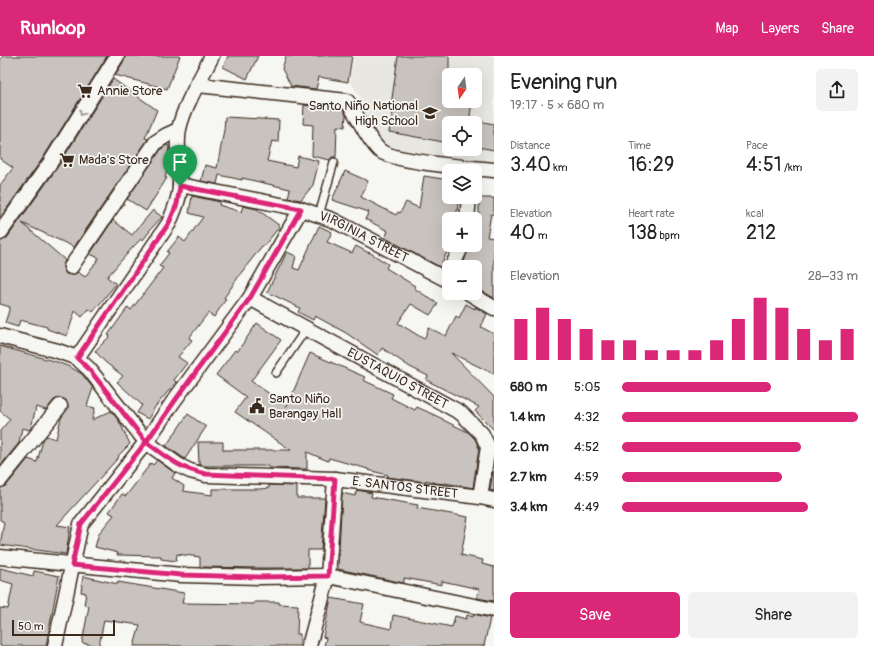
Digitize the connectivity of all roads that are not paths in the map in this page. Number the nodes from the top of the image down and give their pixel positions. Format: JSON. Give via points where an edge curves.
{"nodes":[{"id":1,"x":117,"y":56,"type":"edge"},
{"id":2,"x":212,"y":56,"type":"edge"},
{"id":3,"x":198,"y":85,"type":"junction"},
{"id":4,"x":178,"y":130,"type":"junction"},
{"id":5,"x":334,"y":162,"type":"dead end"},
{"id":6,"x":442,"y":165,"type":"edge"},
{"id":7,"x":482,"y":170,"type":"edge"},
{"id":8,"x":494,"y":170,"type":"edge"},
{"id":9,"x":180,"y":186,"type":"junction"},
{"id":10,"x":301,"y":209,"type":"junction"},
{"id":11,"x":319,"y":216,"type":"junction"},
{"id":12,"x":0,"y":233,"type":"edge"},
{"id":13,"x":71,"y":267,"type":"dead end"},
{"id":14,"x":442,"y":276,"type":"edge"},
{"id":15,"x":250,"y":298,"type":"junction"},
{"id":16,"x":481,"y":300,"type":"edge"},
{"id":17,"x":494,"y":308,"type":"edge"},
{"id":18,"x":306,"y":329,"type":"junction"},
{"id":19,"x":0,"y":336,"type":"edge"},
{"id":20,"x":77,"y":358,"type":"junction"},
{"id":21,"x":276,"y":373,"type":"dead end"},
{"id":22,"x":60,"y":406,"type":"dead end"},
{"id":23,"x":146,"y":442,"type":"junction"},
{"id":24,"x":335,"y":479,"type":"junction"},
{"id":25,"x":0,"y":480,"type":"edge"},
{"id":26,"x":487,"y":499,"type":"edge"},
{"id":27,"x":0,"y":557,"type":"edge"},
{"id":28,"x":72,"y":565,"type":"junction"},
{"id":29,"x":328,"y":576,"type":"junction"},
{"id":30,"x":494,"y":610,"type":"edge"},
{"id":31,"x":55,"y":646,"type":"edge"},
{"id":32,"x":308,"y":646,"type":"edge"}],
"edges":[{"from":1,"to":12,"type":"street","one_way":true,"via":[[50,163]]},
{"from":2,"to":3,"type":"street"},
{"from":3,"to":4,"type":"street"},
{"from":3,"to":6,"type":"street","via":[[347,101],[367,136],[380,151],[405,159]]},
{"from":4,"to":9,"type":"street"},
{"from":4,"to":13,"type":"street","via":[[156,142]]},
{"from":5,"to":11,"type":"lane"},
{"from":7,"to":8,"type":"street"},
{"from":9,"to":10,"type":"street","name":"VIRGINIA STREET"},
{"from":9,"to":20,"type":"street","via":[[177,204],[169,223]]},
{"from":10,"to":11,"type":"street","name":"VIRGINIA STREET"},
{"from":10,"to":15,"type":"street"},
{"from":11,"to":14,"type":"street","name":"VIRGINIA STREET","via":[[333,220]]},
{"from":15,"to":18,"type":"street","name":"EUSTAQUIO STREET"},
{"from":15,"to":23,"type":"street"},
{"from":16,"to":17,"type":"street"},
{"from":18,"to":21,"type":"lane"},
{"from":18,"to":26,"type":"street","name":"EUSTAQUIO STREET","via":[[461,413],[482,434],[488,447]]},
{"from":19,"to":20,"type":"street"},
{"from":20,"to":23,"type":"street","name":"E. SANTOS STREET","via":[[89,369]]},
{"from":22,"to":25,"type":"street"},
{"from":23,"to":24,"type":"street","name":"E. SANTOS STREET","via":[[190,471],[206,474]]},
{"from":23,"to":28,"type":"street","via":[[81,524]]},
{"from":24,"to":26,"type":"street","name":"E. SANTOS STREET"},
{"from":24,"to":29,"type":"street"},
{"from":27,"to":28,"type":"street"},
{"from":28,"to":29,"type":"street","via":[[181,575]]},
{"from":28,"to":31,"type":"street"},
{"from":29,"to":30,"type":"street"},
{"from":29,"to":32,"type":"street"}]}
